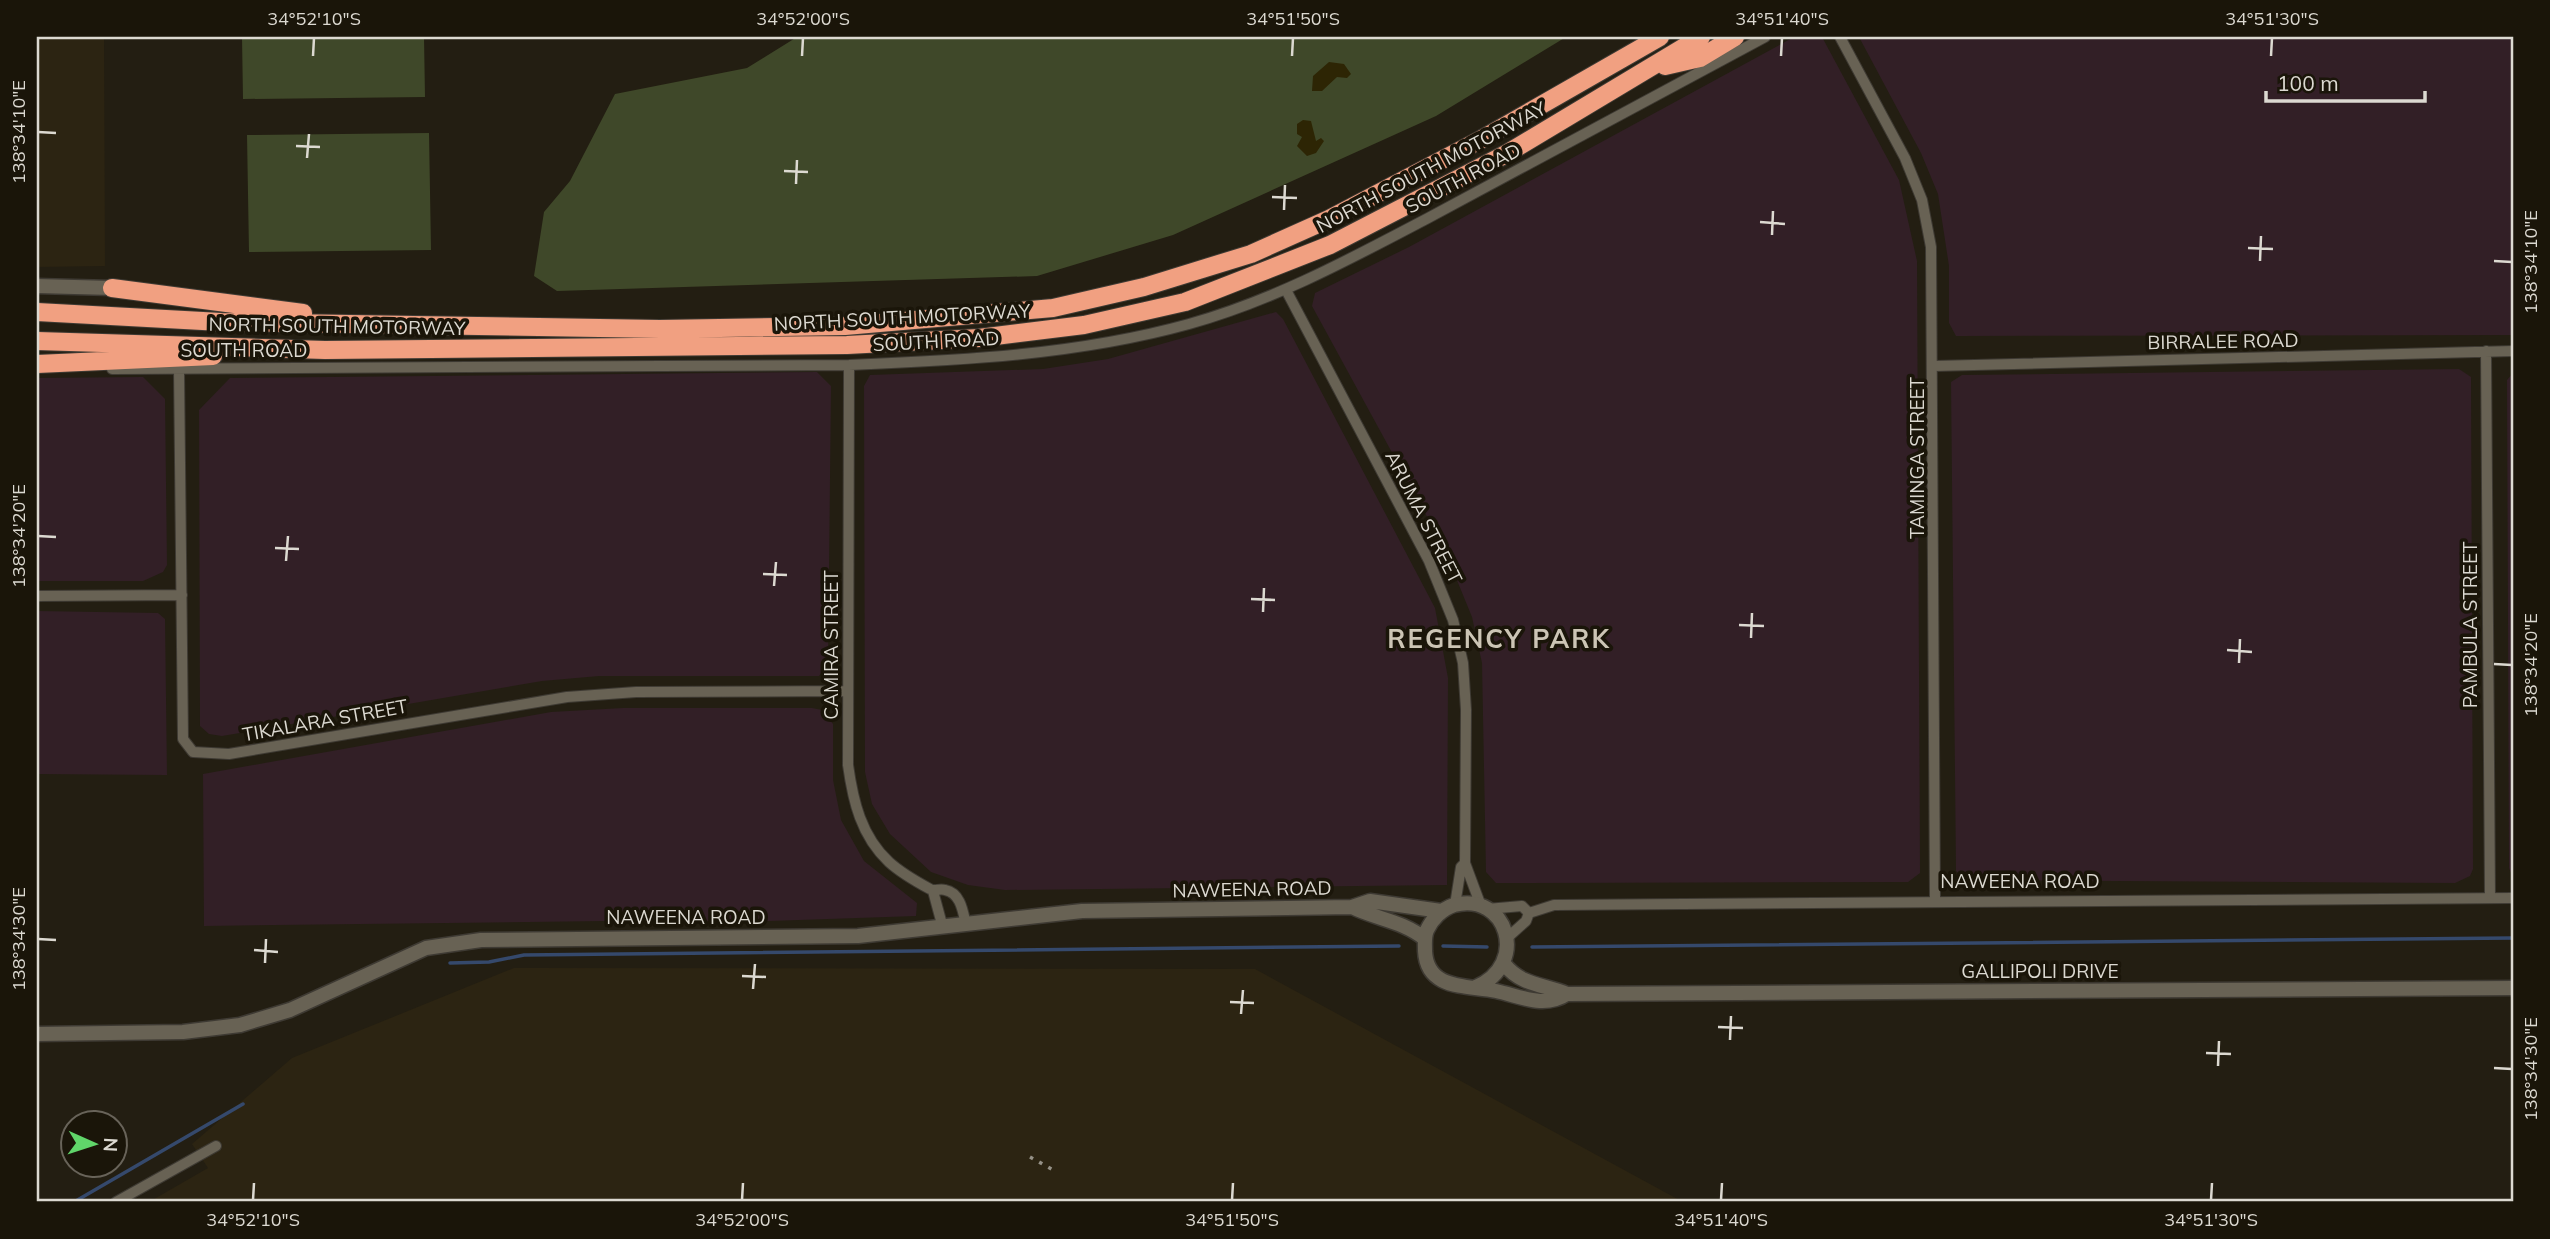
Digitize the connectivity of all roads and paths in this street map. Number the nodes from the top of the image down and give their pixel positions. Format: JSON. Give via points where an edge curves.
{"nodes":[{"id":1,"x":1633,"y":37,"type":"edge"},
{"id":2,"x":1660,"y":37,"type":"edge"},
{"id":3,"x":1701,"y":37,"type":"edge"},
{"id":4,"x":1735,"y":37,"type":"edge"},
{"id":5,"x":1765,"y":37,"type":"edge"},
{"id":6,"x":1840,"y":37,"type":"edge"},
{"id":7,"x":1615,"y":64,"type":"junction"},
{"id":8,"x":1649,"y":70,"type":"junction"},
{"id":9,"x":37,"y":286,"type":"edge"},
{"id":10,"x":112,"y":288,"type":"joint"},
{"id":11,"x":1286,"y":290,"type":"junction"},
{"id":12,"x":37,"y":312,"type":"edge"},
{"id":13,"x":363,"y":323,"type":"junction"},
{"id":14,"x":37,"y":341,"type":"edge"},
{"id":15,"x":325,"y":350,"type":"junction"},
{"id":16,"x":2486,"y":351,"type":"junction"},
{"id":17,"x":2513,"y":351,"type":"edge"},
{"id":18,"x":849,"y":365,"type":"junction"},
{"id":19,"x":37,"y":366,"type":"edge"},
{"id":20,"x":1934,"y":366,"type":"junction"},
{"id":21,"x":179,"y":370,"type":"junction"},
{"id":22,"x":182,"y":595,"type":"junction"},
{"id":23,"x":37,"y":596,"type":"edge"},
{"id":24,"x":848,"y":691,"type":"junction"},
{"id":25,"x":1465,"y":863,"type":"junction"},
{"id":26,"x":933,"y":891,"type":"junction"},
{"id":27,"x":2490,"y":898,"type":"junction"},
{"id":28,"x":2513,"y":898,"type":"edge"},
{"id":29,"x":1934,"y":900,"type":"junction"},
{"id":30,"x":1352,"y":907,"type":"junction"},
{"id":31,"x":1448,"y":908,"type":"junction"},
{"id":32,"x":1484,"y":908,"type":"junction"},
{"id":33,"x":1529,"y":913,"type":"junction"},
{"id":34,"x":966,"y":925,"type":"junction"},
{"id":35,"x":943,"y":928,"type":"junction"},
{"id":36,"x":1507,"y":938,"type":"junction"},
{"id":37,"x":1425,"y":939,"type":"junction"},
{"id":38,"x":1504,"y":964,"type":"junction"},
{"id":39,"x":1476,"y":987,"type":"junction"},
{"id":40,"x":2513,"y":988,"type":"edge"},
{"id":41,"x":1567,"y":995,"type":"junction"},
{"id":42,"x":37,"y":1034,"type":"edge"},
{"id":43,"x":216,"y":1146,"type":"dead end"},
{"id":44,"x":116,"y":1202,"type":"edge"}],
"edges":[{"from":1,"to":7,"type":"highway"},
{"from":2,"to":7,"type":"highway","name":"NORTH SOUTH MOTORWAY"},
{"from":3,"to":8,"type":"highway","name":"NORTH SOUTH MOTORWAY"},
{"from":4,"to":8,"type":"highway","via":[[1700,58]]},
{"from":5,"to":11,"type":"street","name":"SOUTH ROAD"},
{"from":6,"to":20,"type":"street","name":"TAMINGA STREET","via":[[1905,158],[1922,200],[1931,247]]},
{"from":7,"to":13,"type":"highway","name":"NORTH SOUTH MOTORWAY","via":[[1329,219],[1251,254],[1053,308],[821,326],[660,329]]},
{"from":8,"to":15,"type":"highway","name":"NORTH SOUTH MOTORWAY","via":[[1506,154],[1330,245],[1185,302],[1084,325],[979,338],[847,345]]},
{"from":9,"to":10,"type":"street"},
{"from":10,"to":13,"type":"highway"},
{"from":11,"to":18,"type":"street","name":"SOUTH ROAD","via":[[1189,324],[1082,347],[970,360]]},
{"from":11,"to":25,"type":"street","name":"ARUMA STREET","via":[[1430,561],[1453,620],[1463,663],[1466,710]]},
{"from":12,"to":13,"type":"highway","name":"NORTH SOUTH MOTORWAY","via":[[221,322]]},
{"from":14,"to":15,"type":"highway","name":"NORTH SOUTH MOTORWAY"},
{"from":15,"to":19,"type":"highway"},
{"from":16,"to":17,"type":"street","name":"BIRRALEE ROAD"},
{"from":16,"to":20,"type":"street","name":"BIRRALEE ROAD"},
{"from":16,"to":27,"type":"street","name":"PAMBULA STREET"},
{"from":18,"to":21,"type":"street","name":"SOUTH ROAD"},
{"from":18,"to":24,"type":"street","name":"CAMIRA STREET"},
{"from":19,"to":21,"type":"street","name":"SOUTH ROAD"},
{"from":20,"to":29,"type":"street","name":"TAMINGA STREET"},
{"from":21,"to":22,"type":"street","name":"TIKALARA STREET"},
{"from":22,"to":23,"type":"street"},
{"from":22,"to":24,"type":"street","name":"TIKALARA STREET","via":[[183,739],[193,752],[206,754],[229,754],[567,697],[636,692]]},
{"from":24,"to":26,"type":"street","name":"CAMIRA STREET","via":[[848,765],[862,826],[890,863]]},
{"from":25,"to":31,"type":"street","name":"ARUMA STREET"},
{"from":25,"to":32,"type":"street","name":"ARUMA STREET"},
{"from":26,"to":34,"type":"street","name":"CAMIRA STREET","via":[[954,894]]},
{"from":26,"to":35,"type":"street"},
{"from":27,"to":28,"type":"street","name":"NAWEENA ROAD"},
{"from":27,"to":29,"type":"street","name":"NAWEENA ROAD"},
{"from":29,"to":33,"type":"street","name":"NAWEENA ROAD","via":[[1554,905]]},
{"from":30,"to":31,"type":"street","name":"NAWEENA ROAD","via":[[1370,901]]},
{"from":30,"to":34,"type":"street","name":"NAWEENA ROAD","via":[[1082,911]]},
{"from":30,"to":37,"type":"street","name":"NAWEENA ROAD","via":[[1405,926]]},
{"from":31,"to":32,"type":"street"},
{"from":31,"to":37,"type":"street","via":[[1432,921]]},
{"from":32,"to":33,"type":"street","name":"NAWEENA ROAD","via":[[1522,906]]},
{"from":32,"to":36,"type":"street","via":[[1503,926]]},
{"from":33,"to":36,"type":"street"},
{"from":34,"to":35,"type":"street","name":"NAWEENA ROAD"},
{"from":35,"to":42,"type":"street","name":"NAWEENA ROAD","via":[[858,936],[471,941],[426,948],[290,1010],[240,1025],[183,1032]]},
{"from":36,"to":38,"type":"street"},
{"from":37,"to":39,"type":"street","via":[[1426,959],[1440,980]]},
{"from":38,"to":39,"type":"street","via":[[1488,982]]},
{"from":38,"to":41,"type":"street","name":"GALLIPOLI DRIVE","via":[[1527,983]]},
{"from":39,"to":41,"type":"street","name":"GALLIPOLI DRIVE","via":[[1532,1000],[1556,1002]]},
{"from":40,"to":41,"type":"street","name":"GALLIPOLI DRIVE"},
{"from":43,"to":44,"type":"street"}]}
